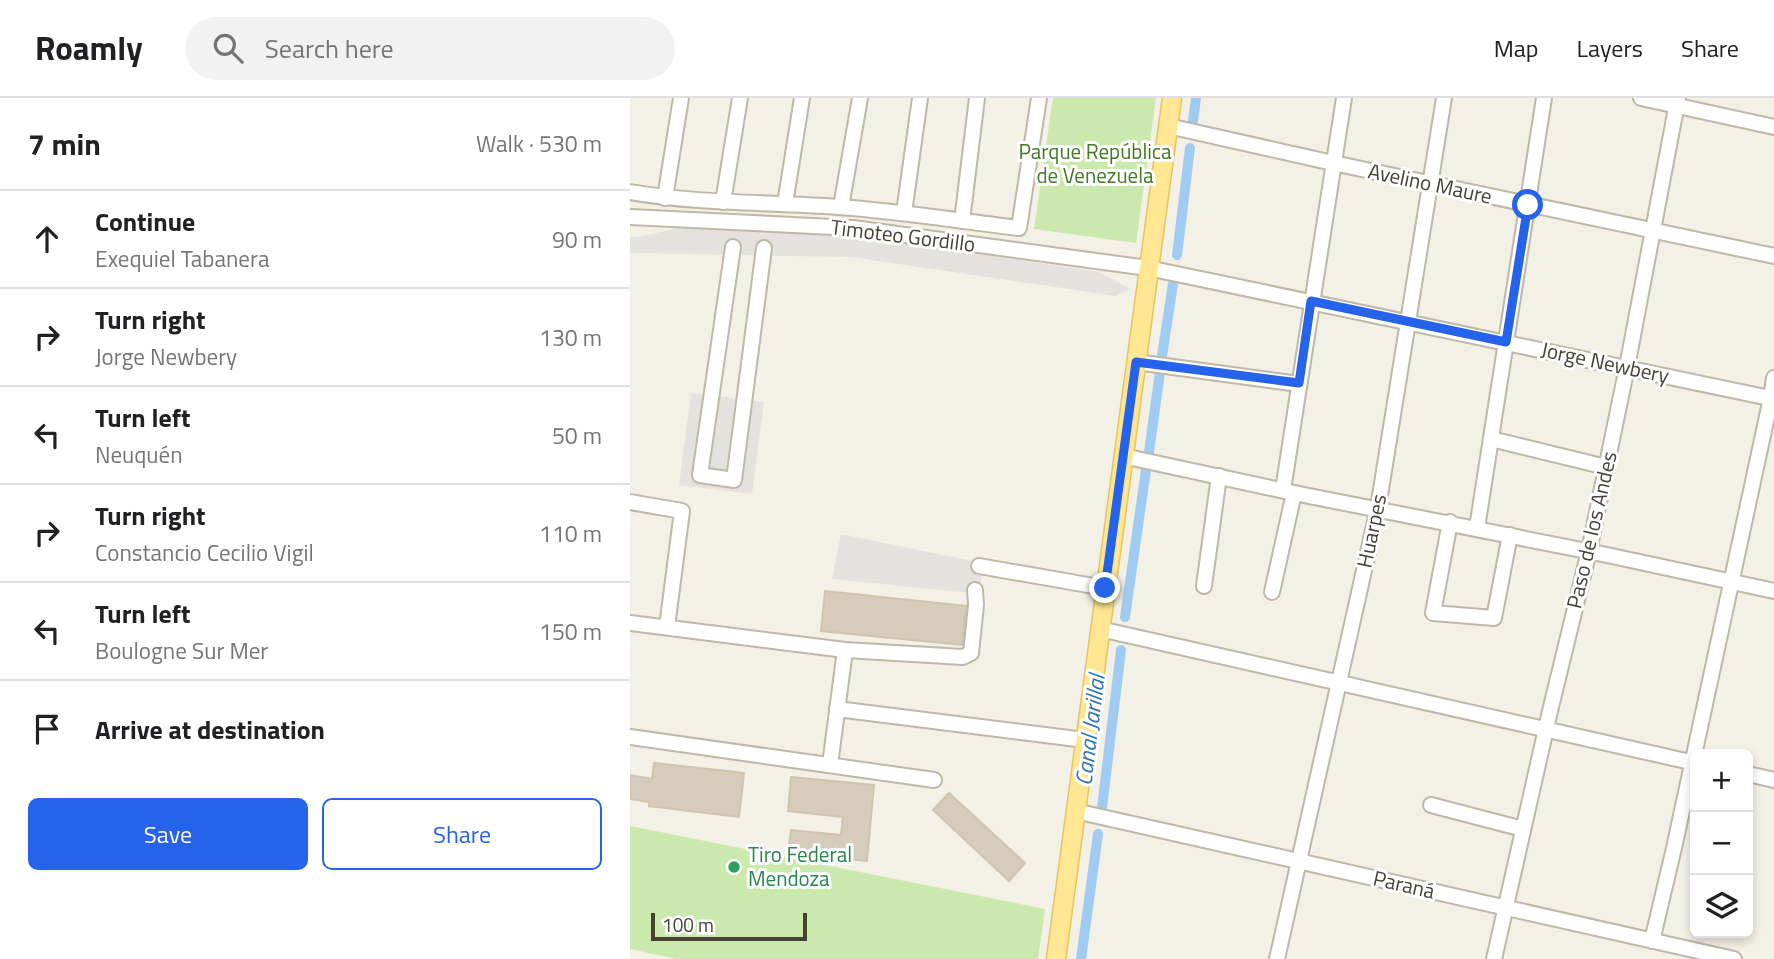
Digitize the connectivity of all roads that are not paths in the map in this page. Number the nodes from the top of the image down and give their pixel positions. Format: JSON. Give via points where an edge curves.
{"nodes":[{"id":1,"x":681,"y":98,"type":"edge"},
{"id":2,"x":740,"y":98,"type":"edge"},
{"id":3,"x":802,"y":98,"type":"edge"},
{"id":4,"x":860,"y":98,"type":"edge"},
{"id":5,"x":920,"y":98,"type":"edge"},
{"id":6,"x":977,"y":98,"type":"edge"},
{"id":7,"x":1039,"y":98,"type":"edge"},
{"id":8,"x":1172,"y":98,"type":"edge"},
{"id":9,"x":1343,"y":98,"type":"edge"},
{"id":10,"x":1444,"y":98,"type":"edge"},
{"id":11,"x":1544,"y":98,"type":"edge"},
{"id":12,"x":1641,"y":98,"type":"edge"},
{"id":13,"x":1677,"y":102,"type":"edge"},
{"id":14,"x":1168,"y":126,"type":"junction"},
{"id":15,"x":1774,"y":127,"type":"edge"},
{"id":16,"x":1333,"y":163,"type":"junction"},
{"id":17,"x":1430,"y":184,"type":"junction"},
{"id":18,"x":630,"y":192,"type":"edge"},
{"id":19,"x":666,"y":198,"type":"junction"},
{"id":20,"x":723,"y":202,"type":"junction"},
{"id":21,"x":785,"y":204,"type":"junction"},
{"id":22,"x":1528,"y":205,"type":"junction"},
{"id":23,"x":841,"y":207,"type":"junction"},
{"id":24,"x":904,"y":213,"type":"junction"},
{"id":25,"x":630,"y":218,"type":"edge"},
{"id":26,"x":962,"y":221,"type":"junction"},
{"id":27,"x":1652,"y":231,"type":"junction"},
{"id":28,"x":733,"y":247,"type":"dead end"},
{"id":29,"x":764,"y":248,"type":"dead end"},
{"id":30,"x":1774,"y":257,"type":"edge"},
{"id":31,"x":1149,"y":268,"type":"junction"},
{"id":32,"x":1311,"y":301,"type":"junction"},
{"id":33,"x":1409,"y":321,"type":"junction"},
{"id":34,"x":1506,"y":342,"type":"junction"},
{"id":35,"x":1136,"y":362,"type":"junction"},
{"id":36,"x":1628,"y":367,"type":"junction"},
{"id":37,"x":1774,"y":378,"type":"edge"},
{"id":38,"x":1299,"y":383,"type":"junction"},
{"id":39,"x":1773,"y":399,"type":"edge"},
{"id":40,"x":1491,"y":439,"type":"junction"},
{"id":41,"x":1123,"y":456,"type":"junction"},
{"id":42,"x":1606,"y":467,"type":"junction"},
{"id":43,"x":1219,"y":476,"type":"junction"},
{"id":44,"x":1289,"y":491,"type":"junction"},
{"id":45,"x":630,"y":502,"type":"edge"},
{"id":46,"x":1378,"y":508,"type":"junction"},
{"id":47,"x":1450,"y":522,"type":"junction"},
{"id":48,"x":1477,"y":528,"type":"junction"},
{"id":49,"x":1510,"y":535,"type":"junction"},
{"id":50,"x":1589,"y":551,"type":"junction"},
{"id":51,"x":979,"y":566,"type":"dead end"},
{"id":52,"x":1731,"y":582,"type":"junction"},
{"id":53,"x":1204,"y":586,"type":"dead end"},
{"id":54,"x":1105,"y":588,"type":"junction"},
{"id":55,"x":975,"y":590,"type":"dead end"},
{"id":56,"x":1774,"y":591,"type":"edge"},
{"id":57,"x":1272,"y":592,"type":"dead end"},
{"id":58,"x":630,"y":623,"type":"edge"},
{"id":59,"x":667,"y":627,"type":"junction"},
{"id":60,"x":1100,"y":629,"type":"junction"},
{"id":61,"x":845,"y":650,"type":"junction"},
{"id":62,"x":1340,"y":683,"type":"junction"},
{"id":63,"x":837,"y":709,"type":"junction"},
{"id":64,"x":1546,"y":729,"type":"junction"},
{"id":65,"x":630,"y":737,"type":"edge"},
{"id":66,"x":1086,"y":740,"type":"junction"},
{"id":67,"x":1697,"y":749,"type":"edge"},
{"id":68,"x":1690,"y":761,"type":"edge"},
{"id":69,"x":830,"y":765,"type":"junction"},
{"id":70,"x":1753,"y":776,"type":"edge"},
{"id":71,"x":1690,"y":779,"type":"edge"},
{"id":72,"x":934,"y":780,"type":"dead end"},
{"id":73,"x":1774,"y":780,"type":"edge"},
{"id":74,"x":1431,"y":805,"type":"dead end"},
{"id":75,"x":1075,"y":811,"type":"junction"},
{"id":76,"x":1523,"y":829,"type":"junction"},
{"id":77,"x":1299,"y":862,"type":"junction"},
{"id":78,"x":1505,"y":908,"type":"junction"},
{"id":79,"x":1652,"y":941,"type":"junction"},
{"id":80,"x":1056,"y":959,"type":"edge"},
{"id":81,"x":1277,"y":959,"type":"edge"},
{"id":82,"x":1494,"y":959,"type":"edge"},
{"id":83,"x":1734,"y":959,"type":"edge"}],
"edges":[{"from":1,"to":19,"type":"street"},
{"from":2,"to":20,"type":"street"},
{"from":3,"to":21,"type":"street"},
{"from":4,"to":23,"type":"street"},
{"from":5,"to":24,"type":"street"},
{"from":6,"to":26,"type":"street"},
{"from":7,"to":26,"type":"street","via":[[1019,228]]},
{"from":8,"to":14,"type":"main road"},
{"from":9,"to":16,"type":"street"},
{"from":10,"to":17,"type":"street","name":"Huarpes"},
{"from":11,"to":22,"type":"street"},
{"from":12,"to":13,"type":"street"},
{"from":13,"to":15,"type":"street"},
{"from":13,"to":27,"type":"street","name":"Paso de los Andes"},
{"from":14,"to":16,"type":"street","name":"Avelino Maure"},
{"from":14,"to":31,"type":"main road"},
{"from":16,"to":17,"type":"street","name":"Avelino Maure"},
{"from":16,"to":32,"type":"street"},
{"from":17,"to":22,"type":"street","name":"Avelino Maure"},
{"from":17,"to":33,"type":"street","name":"Huarpes"},
{"from":18,"to":19,"type":"street"},
{"from":19,"to":20,"type":"street"},
{"from":20,"to":21,"type":"street"},
{"from":21,"to":23,"type":"street"},
{"from":22,"to":27,"type":"street","name":"Avelino Maure"},
{"from":22,"to":34,"type":"street"},
{"from":23,"to":24,"type":"street"},
{"from":24,"to":26,"type":"street"},
{"from":25,"to":31,"type":"street","name":"Timoteo Gordillo","via":[[853,228]]},
{"from":27,"to":30,"type":"street","name":"Avelino Maure"},
{"from":27,"to":36,"type":"street","name":"Paso de los Andes"},
{"from":28,"to":29,"type":"street","via":[[701,475],[734,480]]},
{"from":31,"to":32,"type":"street","name":"Jorge Newbery"},
{"from":31,"to":35,"type":"main road"},
{"from":32,"to":33,"type":"street","name":"Jorge Newbery"},
{"from":32,"to":38,"type":"street"},
{"from":33,"to":34,"type":"street","name":"Jorge Newbery"},
{"from":33,"to":46,"type":"street","name":"Huarpes"},
{"from":34,"to":36,"type":"street","name":"Jorge Newbery"},
{"from":34,"to":40,"type":"street"},
{"from":35,"to":38,"type":"street"},
{"from":35,"to":41,"type":"main road"},
{"from":36,"to":39,"type":"street","name":"Jorge Newbery"},
{"from":36,"to":42,"type":"street","name":"Paso de los Andes"},
{"from":37,"to":39,"type":"street"},
{"from":38,"to":44,"type":"street"},
{"from":39,"to":52,"type":"street"},
{"from":40,"to":42,"type":"street"},
{"from":40,"to":48,"type":"street"},
{"from":41,"to":43,"type":"street"},
{"from":41,"to":54,"type":"main road"},
{"from":42,"to":50,"type":"street","name":"Paso de los Andes"},
{"from":43,"to":44,"type":"street"},
{"from":43,"to":53,"type":"street"},
{"from":44,"to":46,"type":"street"},
{"from":44,"to":57,"type":"street"},
{"from":45,"to":59,"type":"street","via":[[682,511]]},
{"from":46,"to":47,"type":"street"},
{"from":46,"to":62,"type":"street","name":"Huarpes"},
{"from":47,"to":48,"type":"street"},
{"from":47,"to":49,"type":"street","via":[[1433,613],[1494,618]]},
{"from":48,"to":49,"type":"street"},
{"from":49,"to":50,"type":"street"},
{"from":50,"to":52,"type":"street"},
{"from":50,"to":64,"type":"street","name":"Paso de los Andes"},
{"from":51,"to":54,"type":"street"},
{"from":52,"to":56,"type":"street"},
{"from":52,"to":67,"type":"street"},
{"from":54,"to":60,"type":"main road"},
{"from":55,"to":61,"type":"street","via":[[971,653],[963,657]]},
{"from":58,"to":59,"type":"street"},
{"from":59,"to":61,"type":"street"},
{"from":60,"to":62,"type":"street"},
{"from":60,"to":66,"type":"main road"},
{"from":61,"to":63,"type":"street"},
{"from":62,"to":64,"type":"street"},
{"from":62,"to":77,"type":"street","name":"Huarpes"},
{"from":63,"to":66,"type":"street"},
{"from":63,"to":69,"type":"street"},
{"from":64,"to":68,"type":"street"},
{"from":64,"to":76,"type":"street","name":"Paso de los Andes"},
{"from":65,"to":69,"type":"street"},
{"from":66,"to":75,"type":"main road"},
{"from":69,"to":72,"type":"street"},
{"from":70,"to":73,"type":"street"},
{"from":71,"to":79,"type":"street"},
{"from":74,"to":76,"type":"street"},
{"from":75,"to":77,"type":"street","name":"Paraná"},
{"from":75,"to":80,"type":"main road"},
{"from":76,"to":78,"type":"street","name":"Paso de los Andes"},
{"from":77,"to":78,"type":"street","name":"Paraná"},
{"from":77,"to":81,"type":"street","name":"Huarpes"},
{"from":78,"to":79,"type":"street","name":"Paraná"},
{"from":78,"to":82,"type":"street","name":"Paso de los Andes"},
{"from":79,"to":83,"type":"street","name":"Paraná"}]}
